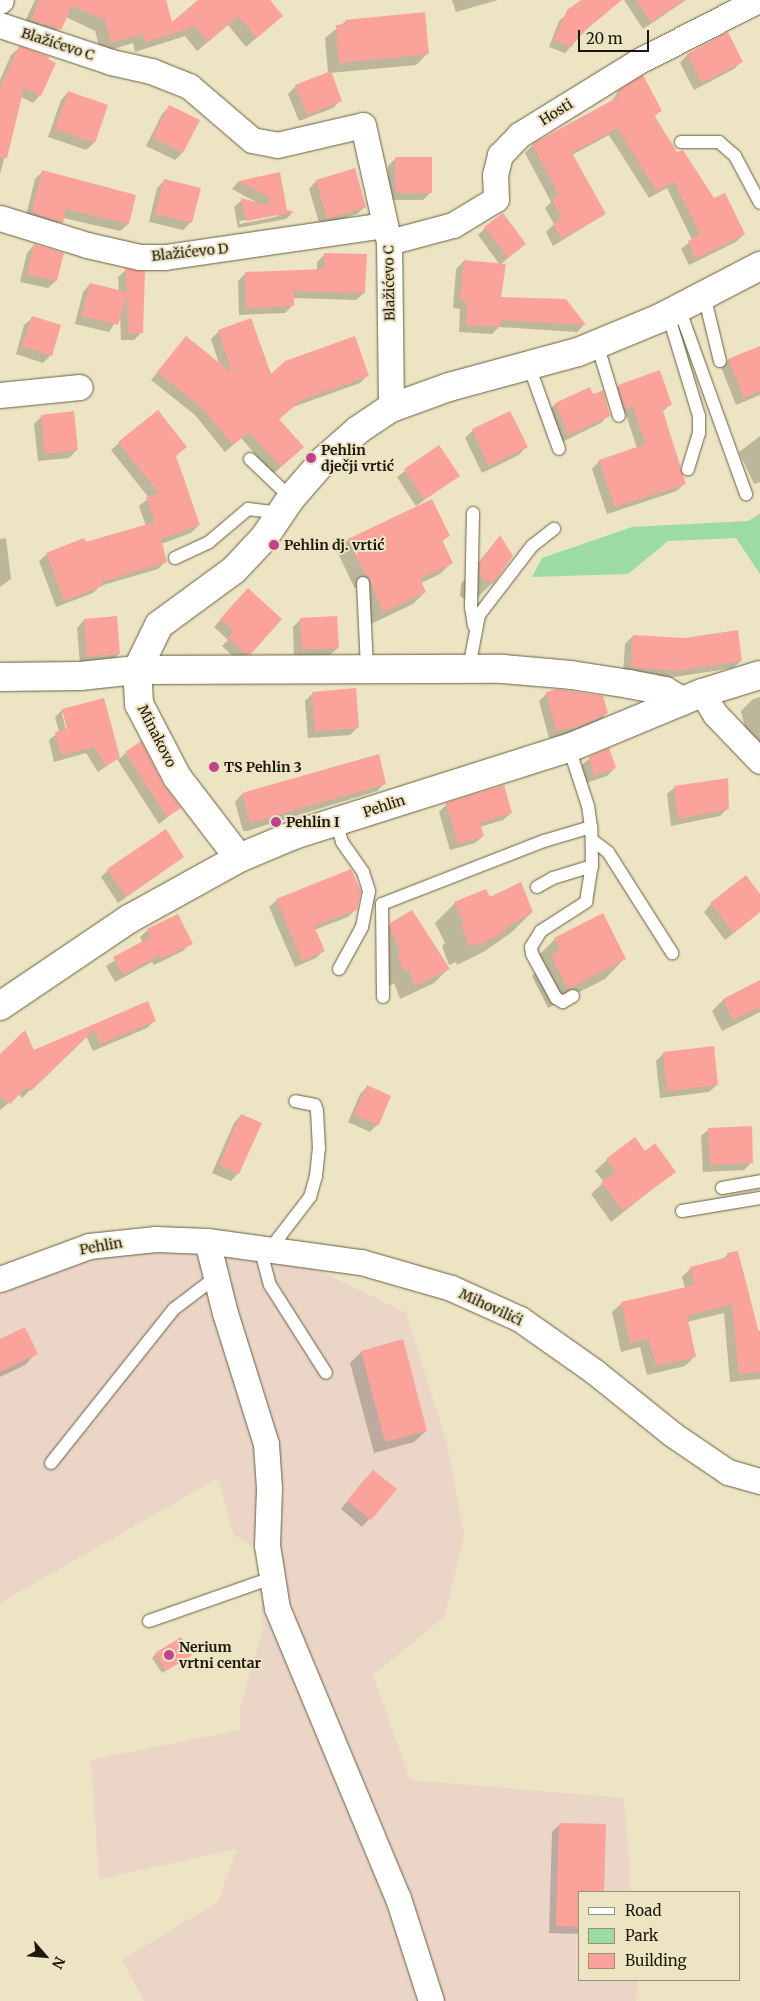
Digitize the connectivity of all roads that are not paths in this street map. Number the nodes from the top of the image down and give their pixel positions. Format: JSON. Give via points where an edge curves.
{"nodes":[{"id":1,"x":758,"y":0,"type":"edge"},
{"id":2,"x":0,"y":25,"type":"edge"},
{"id":3,"x":680,"y":142,"type":"dead end"},
{"id":4,"x":760,"y":203,"type":"edge"},
{"id":5,"x":0,"y":218,"type":"edge"},
{"id":6,"x":387,"y":233,"type":"junction"},
{"id":7,"x":760,"y":266,"type":"edge"},
{"id":8,"x":704,"y":295,"type":"junction"},
{"id":9,"x":674,"y":311,"type":"junction"},
{"id":10,"x":597,"y":344,"type":"junction"},
{"id":11,"x":720,"y":360,"type":"dead end"},
{"id":12,"x":529,"y":366,"type":"junction"},
{"id":13,"x":80,"y":387,"type":"dead end"},
{"id":14,"x":0,"y":395,"type":"edge"},
{"id":15,"x":391,"y":408,"type":"junction"},
{"id":16,"x":619,"y":416,"type":"dead end"},
{"id":17,"x":559,"y":449,"type":"dead end"},
{"id":18,"x":250,"y":459,"type":"dead end"},
{"id":19,"x":688,"y":470,"type":"dead end"},
{"id":20,"x":746,"y":494,"type":"dead end"},
{"id":21,"x":286,"y":506,"type":"junction"},
{"id":22,"x":473,"y":514,"type":"dead end"},
{"id":23,"x":554,"y":529,"type":"dead end"},
{"id":24,"x":175,"y":558,"type":"dead end"},
{"id":25,"x":363,"y":583,"type":"dead end"},
{"id":26,"x":475,"y":630,"type":"junction"},
{"id":27,"x":367,"y":668,"type":"junction"},
{"id":28,"x":469,"y":668,"type":"junction"},
{"id":29,"x":137,"y":670,"type":"junction"},
{"id":30,"x":760,"y":675,"type":"edge"},
{"id":31,"x":0,"y":677,"type":"edge"},
{"id":32,"x":692,"y":697,"type":"junction"},
{"id":33,"x":569,"y":748,"type":"junction"},
{"id":34,"x":760,"y":761,"type":"edge"},
{"id":35,"x":336,"y":822,"type":"junction"},
{"id":36,"x":592,"y":833,"type":"junction"},
{"id":37,"x":239,"y":858,"type":"junction"},
{"id":38,"x":592,"y":866,"type":"junction"},
{"id":39,"x":537,"y":887,"type":"dead end"},
{"id":40,"x":672,"y":953,"type":"dead end"},
{"id":41,"x":339,"y":970,"type":"dead end"},
{"id":42,"x":574,"y":996,"type":"dead end"},
{"id":43,"x":382,"y":997,"type":"dead end"},
{"id":44,"x":0,"y":1006,"type":"edge"},
{"id":45,"x":295,"y":1101,"type":"dead end"},
{"id":46,"x":760,"y":1181,"type":"edge"},
{"id":47,"x":722,"y":1188,"type":"dead end"},
{"id":48,"x":760,"y":1198,"type":"edge"},
{"id":49,"x":682,"y":1211,"type":"dead end"},
{"id":50,"x":207,"y":1240,"type":"junction"},
{"id":51,"x":265,"y":1248,"type":"junction"},
{"id":52,"x":216,"y":1277,"type":"junction"},
{"id":53,"x":0,"y":1279,"type":"edge"},
{"id":54,"x":326,"y":1373,"type":"dead end"},
{"id":55,"x":51,"y":1463,"type":"dead end"},
{"id":56,"x":760,"y":1481,"type":"edge"},
{"id":57,"x":272,"y":1578,"type":"junction"},
{"id":58,"x":149,"y":1621,"type":"dead end"},
{"id":59,"x":431,"y":2001,"type":"edge"}],
"edges":[{"from":1,"to":6,"type":"street","name":"Hosti","via":[[637,62],[519,135],[500,155],[495,175],[496,199],[453,226]]},
{"from":2,"to":6,"type":"street","name":"Blažićevo C","via":[[111,62],[151,71],[189,86],[252,140],[277,145],[363,125]]},
{"from":3,"to":4,"type":"lane","via":[[720,142],[735,156]]},
{"from":5,"to":6,"type":"street","name":"Blažićevo D","via":[[87,245],[140,257]]},
{"from":6,"to":15,"type":"street","name":"Blažićevo C"},
{"from":7,"to":8,"type":"street"},
{"from":8,"to":9,"type":"street"},
{"from":8,"to":11,"type":"lane"},
{"from":9,"to":10,"type":"street"},
{"from":9,"to":19,"type":"lane","via":[[700,416],[700,433]]},
{"from":9,"to":20,"type":"lane"},
{"from":10,"to":12,"type":"street"},
{"from":10,"to":16,"type":"lane"},
{"from":12,"to":15,"type":"street","via":[[449,387]]},
{"from":12,"to":17,"type":"lane"},
{"from":13,"to":14,"type":"street"},
{"from":15,"to":21,"type":"street","via":[[340,444]]},
{"from":18,"to":21,"type":"lane"},
{"from":21,"to":24,"type":"lane","via":[[248,509],[209,542]]},
{"from":21,"to":29,"type":"street","via":[[264,538],[234,570],[159,624]]},
{"from":22,"to":26,"type":"lane","via":[[471,607]]},
{"from":23,"to":26,"type":"lane","via":[[532,546],[502,584],[479,615]]},
{"from":25,"to":27,"type":"lane"},
{"from":26,"to":28,"type":"lane"},
{"from":27,"to":28,"type":"street"},
{"from":27,"to":29,"type":"street"},
{"from":28,"to":32,"type":"street","via":[[571,674]]},
{"from":29,"to":31,"type":"street","via":[[80,676]]},
{"from":29,"to":37,"type":"street","name":"Minakovo","via":[[139,704],[177,777]]},
{"from":30,"to":32,"type":"street","name":"Pehlin"},
{"from":32,"to":33,"type":"street","name":"Pehlin"},
{"from":32,"to":34,"type":"street","via":[[715,714]]},
{"from":33,"to":35,"type":"street","name":"Pehlin"},
{"from":33,"to":36,"type":"lane","via":[[588,806]]},
{"from":35,"to":37,"type":"street","name":"Pehlin"},
{"from":35,"to":41,"type":"lane","via":[[342,842],[363,872],[369,892],[362,927]]},
{"from":36,"to":38,"type":"lane"},
{"from":36,"to":40,"type":"lane","via":[[608,852]]},
{"from":36,"to":43,"type":"lane","via":[[522,849],[382,904]]},
{"from":37,"to":44,"type":"street","name":"Pehlin","via":[[129,919]]},
{"from":38,"to":39,"type":"lane","via":[[553,878]]},
{"from":38,"to":42,"type":"lane","via":[[586,902],[541,931],[531,947],[535,962],[556,998],[563,1002]]},
{"from":45,"to":51,"type":"lane","via":[[315,1104],[318,1111],[316,1176],[310,1197]]},
{"from":46,"to":47,"type":"lane"},
{"from":48,"to":49,"type":"lane"},
{"from":50,"to":51,"type":"street","name":"Mihovilići"},
{"from":50,"to":52,"type":"street"},
{"from":50,"to":53,"type":"street","name":"Pehlin","via":[[156,1239],[89,1246]]},
{"from":51,"to":54,"type":"lane","via":[[270,1285]]},
{"from":51,"to":56,"type":"street","name":"Mihovilići","via":[[361,1262],[451,1288],[520,1319],[704,1456],[728,1472]]},
{"from":52,"to":55,"type":"lane","via":[[174,1309]]},
{"from":52,"to":57,"type":"street","via":[[266,1444],[270,1488],[267,1545]]},
{"from":57,"to":58,"type":"lane"},
{"from":57,"to":59,"type":"street","via":[[277,1608],[294,1654],[398,1898]]}]}
